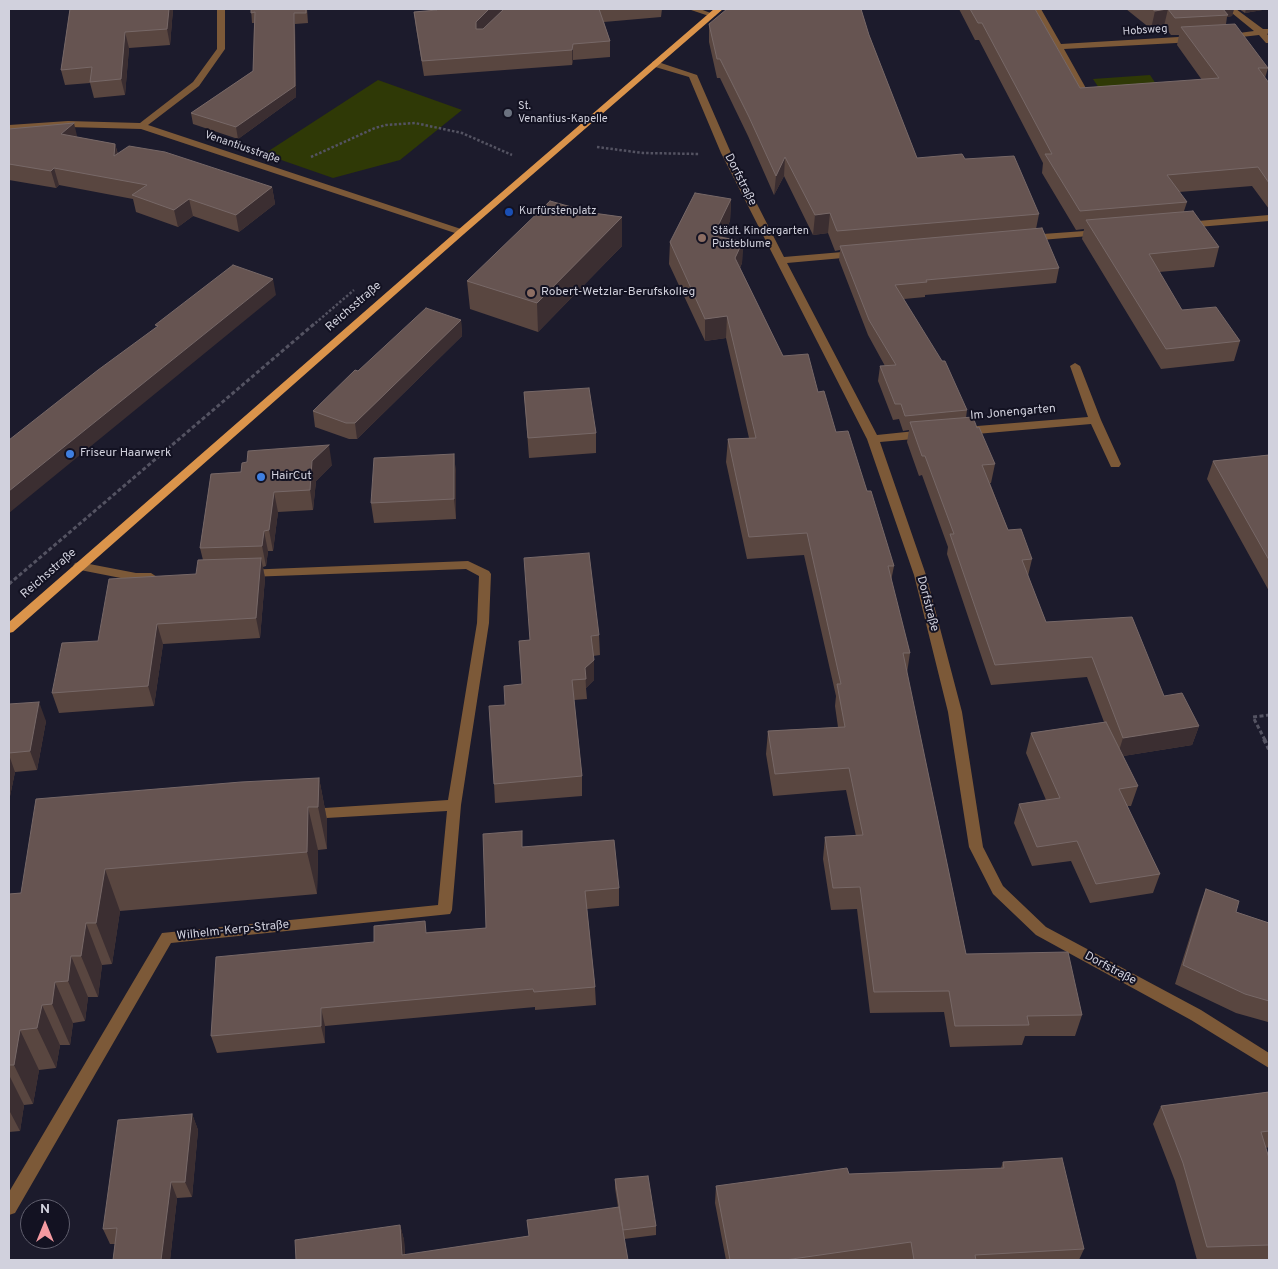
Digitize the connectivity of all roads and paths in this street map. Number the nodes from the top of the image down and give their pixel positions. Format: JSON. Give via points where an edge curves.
{"nodes":[{"id":1,"x":221,"y":9,"type":"edge"},
{"id":2,"x":692,"y":9,"type":"edge"},
{"id":3,"x":719,"y":9,"type":"edge"},
{"id":4,"x":1037,"y":9,"type":"edge"},
{"id":5,"x":1231,"y":9,"type":"edge"},
{"id":6,"x":712,"y":15,"type":"junction"},
{"id":7,"x":1265,"y":31,"type":"edge"},
{"id":8,"x":1206,"y":38,"type":"edge"},
{"id":9,"x":1216,"y":38,"type":"edge"},
{"id":10,"x":1269,"y":41,"type":"edge"},
{"id":11,"x":1060,"y":47,"type":"junction"},
{"id":12,"x":655,"y":64,"type":"junction"},
{"id":13,"x":1088,"y":99,"type":"edge"},
{"id":14,"x":142,"y":126,"type":"junction"},
{"id":15,"x":9,"y":128,"type":"edge"},
{"id":16,"x":570,"y":139,"type":"junction"},
{"id":17,"x":726,"y":153,"type":"junction"},
{"id":18,"x":506,"y":162,"type":"dead end"},
{"id":19,"x":270,"y":169,"type":"junction"},
{"id":20,"x":1269,"y":218,"type":"edge"},
{"id":21,"x":1173,"y":226,"type":"edge"},
{"id":22,"x":461,"y":232,"type":"junction"},
{"id":23,"x":1106,"y":232,"type":"edge"},
{"id":24,"x":1019,"y":239,"type":"edge"},
{"id":25,"x":861,"y":253,"type":"edge"},
{"id":26,"x":782,"y":260,"type":"junction"},
{"id":27,"x":357,"y":288,"type":"dead end"},
{"id":28,"x":1076,"y":366,"type":"dead end"},
{"id":29,"x":1095,"y":420,"type":"junction"},
{"id":30,"x":873,"y":439,"type":"junction"},
{"id":31,"x":1115,"y":464,"type":"dead end"},
{"id":32,"x":79,"y":566,"type":"junction"},
{"id":33,"x":234,"y":574,"type":"edge"},
{"id":34,"x":165,"y":576,"type":"edge"},
{"id":35,"x":9,"y":584,"type":"edge"},
{"id":36,"x":9,"y":629,"type":"edge"},
{"id":37,"x":1269,"y":715,"type":"edge"},
{"id":38,"x":1269,"y":749,"type":"edge"},
{"id":39,"x":454,"y":805,"type":"junction"},
{"id":40,"x":291,"y":816,"type":"edge"},
{"id":41,"x":1269,"y":1061,"type":"edge"},
{"id":42,"x":9,"y":1206,"type":"edge"}],
"edges":[{"from":1,"to":14,"type":"street","via":[[222,49],[196,84]]},
{"from":2,"to":6,"type":"street"},
{"from":3,"to":6,"type":"main road","name":"Reichsstraße"},
{"from":4,"to":11,"type":"street"},
{"from":5,"to":7,"type":"street"},
{"from":6,"to":12,"type":"main road","name":"Reichsstraße"},
{"from":7,"to":9,"type":"street"},
{"from":7,"to":10,"type":"street"},
{"from":8,"to":11,"type":"street","name":"Hobsweg"},
{"from":11,"to":13,"type":"street"},
{"from":12,"to":16,"type":"main road","name":"Reichsstraße"},
{"from":12,"to":17,"type":"street","name":"Dorfstraße","via":[[693,75]]},
{"from":14,"to":15,"type":"street","name":"Venantiusstraße","via":[[68,124]]},
{"from":14,"to":19,"type":"street","name":"Venantiusstraße"},
{"from":16,"to":17,"type":"path","via":[[591,146],[643,153]]},
{"from":16,"to":22,"type":"main road","name":"Reichsstraße"},
{"from":17,"to":26,"type":"street","name":"Dorfstraße"},
{"from":18,"to":19,"type":"path","via":[[513,156],[462,133],[429,125],[401,124],[375,128],[315,156]]},
{"from":19,"to":22,"type":"street","name":"Venantiusstraße"},
{"from":20,"to":21,"type":"street"},
{"from":22,"to":32,"type":"main road","name":"Reichsstraße"},
{"from":23,"to":24,"type":"street"},
{"from":25,"to":26,"type":"street"},
{"from":26,"to":30,"type":"street","name":"Dorfstraße"},
{"from":27,"to":35,"type":"path"},
{"from":28,"to":29,"type":"street"},
{"from":29,"to":30,"type":"street","name":"Im Jonengarten"},
{"from":29,"to":31,"type":"street"},
{"from":30,"to":41,"type":"street","name":"Dorfstraße","via":[[920,575],[955,712],[976,847],[998,890],[1040,931],[1196,1015]]},
{"from":32,"to":34,"type":"street","via":[[136,577]]},
{"from":32,"to":36,"type":"main road","name":"Reichsstraße"},
{"from":33,"to":39,"type":"street","name":"Wilhelm-Kerp-Straße","via":[[468,564],[485,574],[483,624]]},
{"from":37,"to":38,"type":"path","via":[[1253,717]]},
{"from":39,"to":40,"type":"street"},
{"from":39,"to":42,"type":"street","name":"Wilhelm-Kerp-Straße","via":[[445,910],[167,937]]}]}
